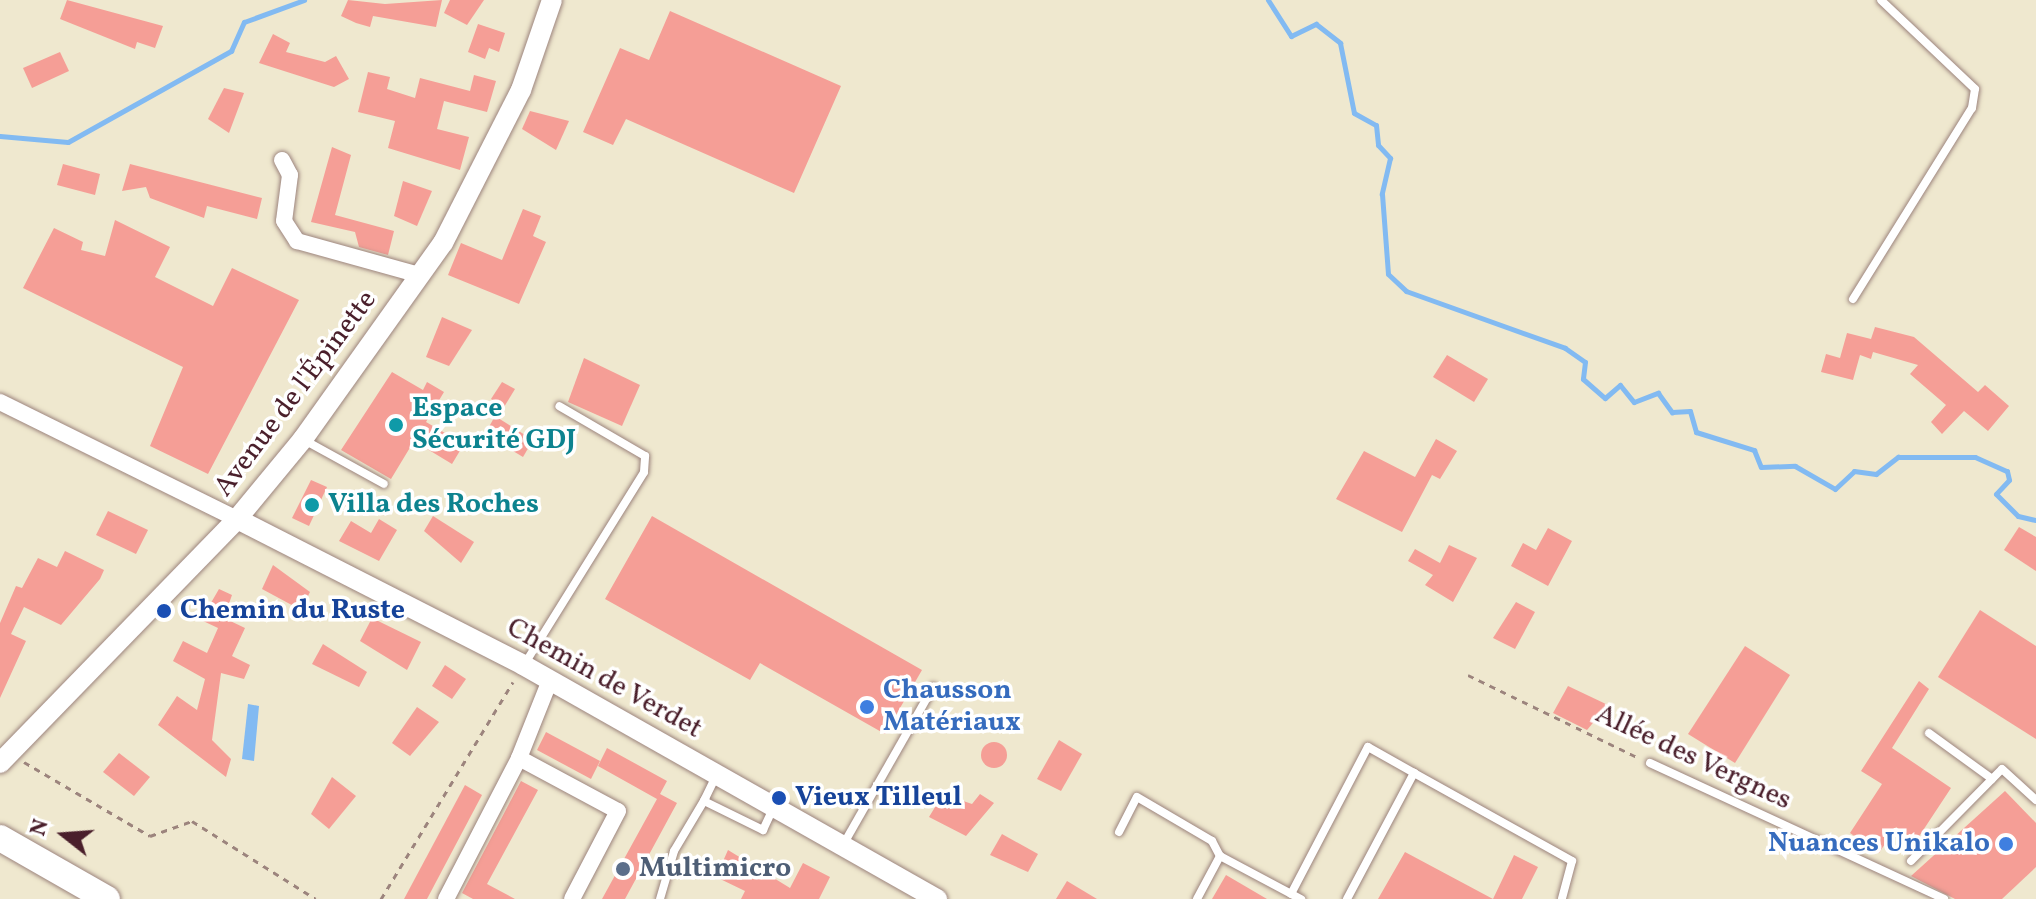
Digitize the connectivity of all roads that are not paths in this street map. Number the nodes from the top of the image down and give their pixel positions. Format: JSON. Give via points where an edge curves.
{"nodes":[{"id":1,"x":552,"y":0,"type":"edge"},
{"id":2,"x":1881,"y":0,"type":"edge"},
{"id":3,"x":282,"y":160,"type":"dead end"},
{"id":4,"x":420,"y":275,"type":"junction"},
{"id":5,"x":1853,"y":299,"type":"dead end"},
{"id":6,"x":0,"y":402,"type":"edge"},
{"id":7,"x":559,"y":406,"type":"dead end"},
{"id":8,"x":303,"y":439,"type":"junction"},
{"id":9,"x":384,"y":484,"type":"dead end"},
{"id":10,"x":237,"y":519,"type":"junction"},
{"id":11,"x":523,"y":665,"type":"junction"},
{"id":12,"x":550,"y":680,"type":"junction"},
{"id":13,"x":933,"y":687,"type":"dead end"},
{"id":14,"x":1929,"y":733,"type":"dead end"},
{"id":15,"x":5,"y":758,"type":"edge"},
{"id":16,"x":519,"y":758,"type":"junction"},
{"id":17,"x":1650,"y":763,"type":"road end"},
{"id":18,"x":717,"y":773,"type":"junction"},
{"id":19,"x":1414,"y":773,"type":"junction"},
{"id":20,"x":1992,"y":779,"type":"junction"},
{"id":21,"x":705,"y":799,"type":"junction"},
{"id":22,"x":2036,"y":800,"type":"edge"},
{"id":23,"x":774,"y":807,"type":"junction"},
{"id":24,"x":1119,"y":832,"type":"dead end"},
{"id":25,"x":0,"y":838,"type":"edge"},
{"id":26,"x":843,"y":846,"type":"junction"},
{"id":27,"x":1220,"y":856,"type":"junction"},
{"id":28,"x":1911,"y":861,"type":"dead end"},
{"id":29,"x":1291,"y":894,"type":"junction"},
{"id":30,"x":107,"y":899,"type":"edge"},
{"id":31,"x":446,"y":899,"type":"edge"},
{"id":32,"x":572,"y":899,"type":"edge"},
{"id":33,"x":660,"y":899,"type":"edge"},
{"id":34,"x":937,"y":899,"type":"edge"},
{"id":35,"x":1197,"y":899,"type":"edge"},
{"id":36,"x":1301,"y":899,"type":"edge"},
{"id":37,"x":1347,"y":899,"type":"edge"},
{"id":38,"x":1562,"y":899,"type":"edge"},
{"id":39,"x":1944,"y":899,"type":"edge"}],
"edges":[{"from":1,"to":4,"type":"street","name":"Avenue de l'Épinette","via":[[497,140]]},
{"from":2,"to":5,"type":"lane","via":[[1975,89],[1972,108]]},
{"from":3,"to":4,"type":"street","via":[[290,175],[284,221],[297,241]]},
{"from":4,"to":8,"type":"street","name":"Avenue de l'Épinette"},
{"from":6,"to":10,"type":"street"},
{"from":7,"to":11,"type":"lane","via":[[645,456],[644,472]]},
{"from":8,"to":9,"type":"lane"},
{"from":8,"to":10,"type":"street","name":"Avenue de l'Épinette"},
{"from":10,"to":11,"type":"street","name":"Chemin de Verdet"},
{"from":10,"to":15,"type":"street","name":"Avenue de l'Épinette"},
{"from":11,"to":12,"type":"street","name":"Chemin de Verdet"},
{"from":12,"to":16,"type":"street"},
{"from":12,"to":18,"type":"street","name":"Chemin de Verdet"},
{"from":13,"to":26,"type":"lane"},
{"from":14,"to":20,"type":"lane"},
{"from":16,"to":31,"type":"street"},
{"from":16,"to":32,"type":"street","via":[[618,811]]},
{"from":17,"to":39,"type":"lane","name":"Allée des Vergnes"},
{"from":18,"to":21,"type":"lane"},
{"from":18,"to":23,"type":"street","name":"Chemin de Verdet"},
{"from":19,"to":29,"type":"lane","via":[[1368,747]]},
{"from":19,"to":37,"type":"lane"},
{"from":19,"to":38,"type":"lane","via":[[1572,861]]},
{"from":20,"to":22,"type":"lane","via":[[2002,769]]},
{"from":20,"to":28,"type":"lane"},
{"from":21,"to":23,"type":"lane","via":[[763,830]]},
{"from":21,"to":33,"type":"lane","via":[[674,851]]},
{"from":23,"to":26,"type":"street","name":"Chemin de Verdet"},
{"from":24,"to":27,"type":"lane","via":[[1137,797],[1212,841]]},
{"from":25,"to":30,"type":"highway"},
{"from":26,"to":34,"type":"street","name":"Chemin de Verdet"},
{"from":27,"to":29,"type":"lane"},
{"from":27,"to":35,"type":"lane"},
{"from":29,"to":36,"type":"lane"}]}
